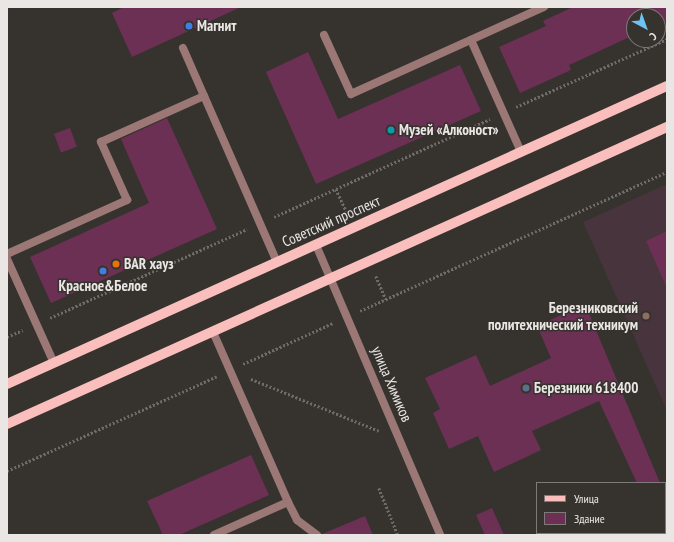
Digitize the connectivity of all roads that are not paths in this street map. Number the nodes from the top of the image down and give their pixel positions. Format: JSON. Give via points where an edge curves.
{"nodes":[{"id":1,"x":544,"y":7,"type":"edge"},
{"id":2,"x":324,"y":35,"type":"dead end"},
{"id":3,"x":471,"y":40,"type":"junction"},
{"id":4,"x":183,"y":48,"type":"dead end"},
{"id":5,"x":667,"y":86,"type":"edge"},
{"id":6,"x":204,"y":96,"type":"junction"},
{"id":7,"x":667,"y":127,"type":"edge"},
{"id":8,"x":522,"y":152,"type":"junction"},
{"id":9,"x":316,"y":245,"type":"junction"},
{"id":10,"x":7,"y":254,"type":"edge"},
{"id":11,"x":7,"y":259,"type":"edge"},
{"id":12,"x":277,"y":262,"type":"junction"},
{"id":13,"x":331,"y":279,"type":"junction"},
{"id":14,"x":212,"y":332,"type":"junction"},
{"id":15,"x":54,"y":363,"type":"junction"},
{"id":16,"x":7,"y":384,"type":"edge"},
{"id":17,"x":7,"y":424,"type":"edge"},
{"id":18,"x":288,"y":502,"type":"junction"},
{"id":19,"x":214,"y":535,"type":"edge"},
{"id":20,"x":317,"y":535,"type":"edge"},
{"id":21,"x":440,"y":535,"type":"edge"}],
"edges":[{"from":1,"to":3,"type":"street"},
{"from":2,"to":3,"type":"street","via":[[351,94]]},
{"from":3,"to":8,"type":"street"},
{"from":4,"to":6,"type":"street"},
{"from":5,"to":8,"type":"main road","name":"Советский проспект"},
{"from":6,"to":10,"type":"street","via":[[101,142],[127,200]]},
{"from":6,"to":12,"type":"street"},
{"from":7,"to":13,"type":"main road"},
{"from":8,"to":9,"type":"main road","name":"Советский проспект"},
{"from":9,"to":12,"type":"main road","name":"Советский проспект"},
{"from":9,"to":13,"type":"street","name":"улица Химиков"},
{"from":11,"to":15,"type":"street"},
{"from":12,"to":15,"type":"main road","name":"Советский проспект"},
{"from":13,"to":14,"type":"main road"},
{"from":13,"to":21,"type":"street","name":"улица Химиков"},
{"from":14,"to":17,"type":"main road"},
{"from":14,"to":18,"type":"street"},
{"from":15,"to":16,"type":"main road","name":"Советский проспект"},
{"from":18,"to":19,"type":"street"},
{"from":18,"to":20,"type":"street","via":[[297,520]]}]}
